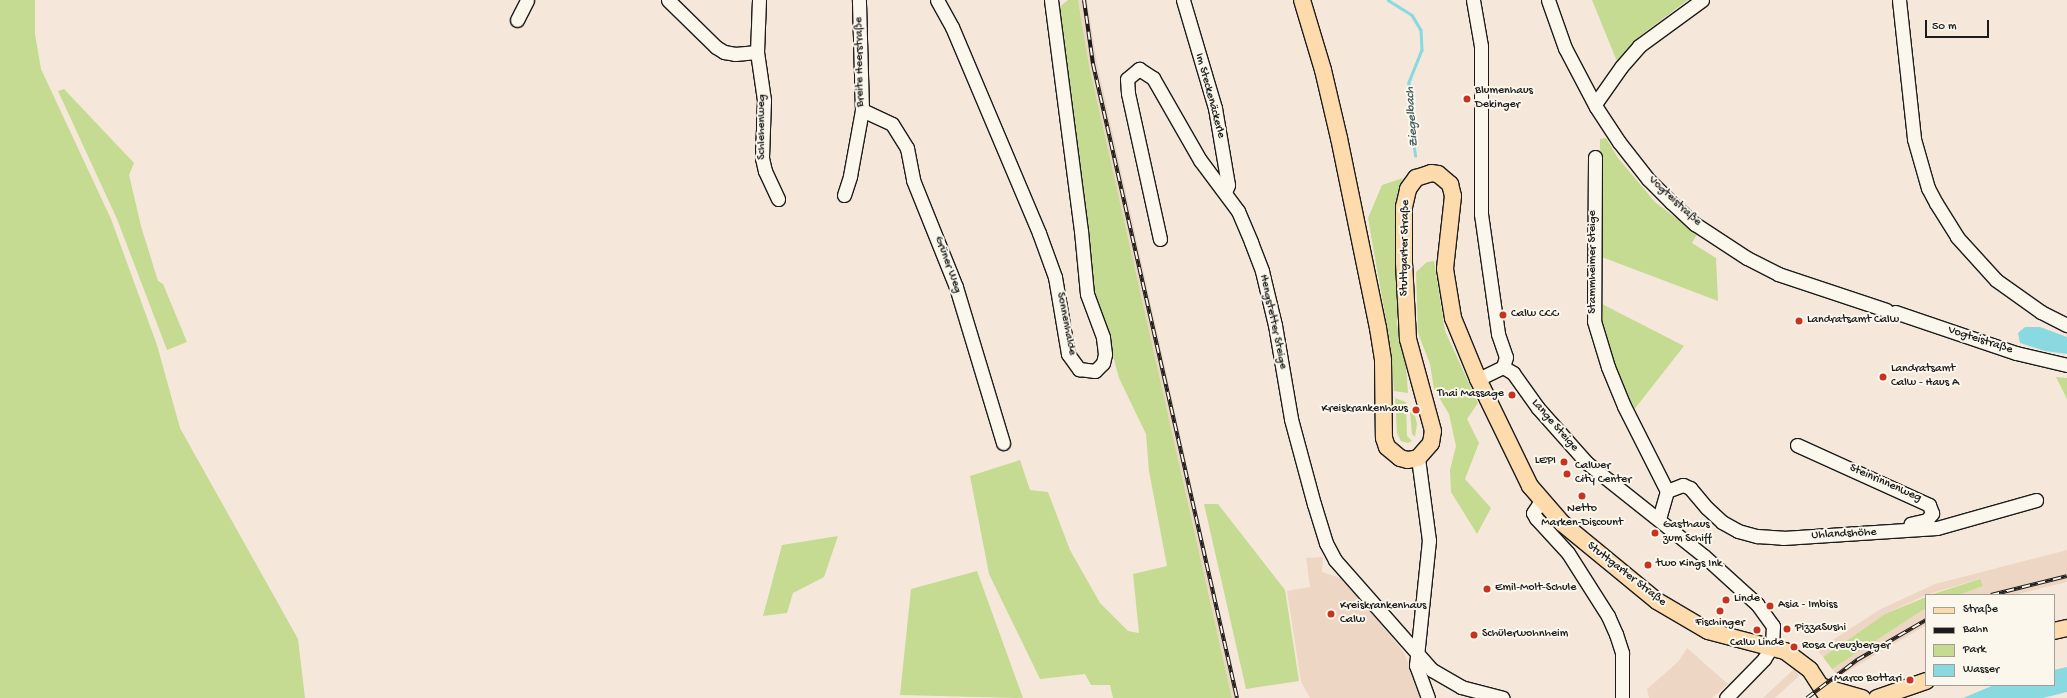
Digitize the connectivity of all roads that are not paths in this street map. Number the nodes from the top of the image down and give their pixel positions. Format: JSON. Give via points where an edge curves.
{"nodes":[{"id":1,"x":528,"y":0,"type":"edge"},
{"id":2,"x":668,"y":0,"type":"edge"},
{"id":3,"x":759,"y":0,"type":"edge"},
{"id":4,"x":859,"y":0,"type":"edge"},
{"id":5,"x":937,"y":0,"type":"edge"},
{"id":6,"x":1051,"y":0,"type":"edge"},
{"id":7,"x":1183,"y":0,"type":"edge"},
{"id":8,"x":1302,"y":0,"type":"edge"},
{"id":9,"x":1473,"y":0,"type":"edge"},
{"id":10,"x":1548,"y":0,"type":"edge"},
{"id":11,"x":1702,"y":0,"type":"edge"},
{"id":12,"x":1899,"y":0,"type":"edge"},
{"id":13,"x":517,"y":20,"type":"dead end"},
{"id":14,"x":757,"y":52,"type":"junction"},
{"id":15,"x":1595,"y":104,"type":"junction"},
{"id":16,"x":862,"y":110,"type":"junction"},
{"id":17,"x":1595,"y":157,"type":"dead end"},
{"id":18,"x":1225,"y":192,"type":"junction"},
{"id":19,"x":844,"y":195,"type":"dead end"},
{"id":20,"x":778,"y":199,"type":"dead end"},
{"id":21,"x":1160,"y":239,"type":"dead end"},
{"id":22,"x":2067,"y":325,"type":"edge"},
{"id":23,"x":2067,"y":364,"type":"edge"},
{"id":24,"x":1503,"y":367,"type":"junction"},
{"id":25,"x":1478,"y":379,"type":"junction"},
{"id":26,"x":1003,"y":443,"type":"dead end"},
{"id":27,"x":1797,"y":445,"type":"dead end"},
{"id":28,"x":1418,"y":458,"type":"junction"},
{"id":29,"x":1667,"y":491,"type":"junction"},
{"id":30,"x":2036,"y":500,"type":"dead end"},
{"id":31,"x":1541,"y":501,"type":"junction"},
{"id":32,"x":1659,"y":519,"type":"junction"},
{"id":33,"x":1878,"y":534,"type":"junction"},
{"id":34,"x":2067,"y":628,"type":"edge"},
{"id":35,"x":2055,"y":632,"type":"edge"},
{"id":36,"x":1772,"y":646,"type":"junction"},
{"id":37,"x":1418,"y":653,"type":"junction"},
{"id":38,"x":1925,"y":681,"type":"edge"},
{"id":39,"x":1826,"y":693,"type":"edge"},
{"id":40,"x":1428,"y":698,"type":"edge"},
{"id":41,"x":1503,"y":698,"type":"edge"},
{"id":42,"x":1622,"y":698,"type":"edge"},
{"id":43,"x":1726,"y":698,"type":"edge"},
{"id":44,"x":1862,"y":698,"type":"edge"},
{"id":45,"x":1877,"y":698,"type":"edge"}],
"edges":[{"from":1,"to":13,"type":"street"},
{"from":2,"to":14,"type":"street","via":[[724,52]]},
{"from":3,"to":14,"type":"street","name":"Schlehenweg"},
{"from":4,"to":16,"type":"street","name":"Breite Heerstraße"},
{"from":5,"to":6,"type":"street","name":"Sonnenhalde","via":[[952,27],[1039,233],[1055,277],[1068,354],[1079,369],[1096,371],[1103,363],[1105,354],[1102,337],[1087,294]]},
{"from":7,"to":18,"type":"street","name":"Im Steckenäckerle","via":[[1216,114],[1228,185]]},
{"from":8,"to":28,"type":"main road","via":[[1323,70],[1339,138],[1378,328],[1383,361],[1384,438],[1392,454],[1408,460]]},
{"from":9,"to":24,"type":"street","via":[[1481,46],[1481,214],[1498,334],[1506,357]]},
{"from":10,"to":15,"type":"street","name":"Vogteistraße","via":[[1565,48]]},
{"from":11,"to":15,"type":"street","via":[[1639,46]]},
{"from":12,"to":22,"type":"street","via":[[1914,139],[1928,188],[1961,242],[1996,280],[2041,312]]},
{"from":14,"to":20,"type":"street","name":"Schlehenweg","via":[[764,100],[762,158]]},
{"from":15,"to":23,"type":"street","name":"Vogteistraße","via":[[1619,142],[1648,179],[1695,224],[1747,258],[1778,274],[2016,353]]},
{"from":16,"to":19,"type":"street","name":"Breite Heerstraße"},
{"from":16,"to":26,"type":"street","name":"Grüner Weg","via":[[892,124],[907,148],[913,180],[956,286]]},
{"from":17,"to":29,"type":"street","name":"Stammheimer Steige","via":[[1594,321],[1608,367],[1624,406]]},
{"from":18,"to":21,"type":"street","name":"Hengstetter Steige","via":[[1200,160],[1154,78],[1139,69],[1133,72],[1127,79],[1128,93]]},
{"from":18,"to":37,"type":"street","name":"Hengstetter Steige","via":[[1238,211],[1262,271],[1275,325],[1291,419],[1326,543],[1335,560]]},
{"from":24,"to":25,"type":"street"},
{"from":24,"to":32,"type":"street","name":"Lange Steige","via":[[1514,373],[1534,404],[1587,464]]},
{"from":25,"to":28,"type":"main road","name":"Stuttgarter Straße","via":[[1461,342],[1447,289],[1447,248],[1454,202],[1452,190],[1450,184],[1438,174],[1421,175],[1408,189],[1404,229],[1407,332],[1433,431],[1431,443]]},
{"from":25,"to":31,"type":"main road","name":"Stuttgarter Straße","via":[[1521,470]]},
{"from":27,"to":33,"type":"street","name":"Steinrinnenweg","via":[[1929,505],[1932,514],[1926,520],[1882,528]]},
{"from":28,"to":37,"type":"street","via":[[1429,540]]},
{"from":29,"to":32,"type":"street"},
{"from":29,"to":33,"type":"street","name":"Uhlandshöhe","via":[[1683,485],[1690,488],[1722,522],[1738,531],[1757,536]]},
{"from":30,"to":33,"type":"street","name":"Uhlandshöhe","via":[[1937,528]]},
{"from":31,"to":36,"type":"main road","name":"Stuttgarter Straße","via":[[1613,567],[1686,620],[1708,631]]},
{"from":31,"to":42,"type":"street","via":[[1533,513],[1568,553],[1608,616],[1616,634],[1622,653]]},
{"from":32,"to":36,"type":"street","name":"Lange Steige","via":[[1757,604],[1773,626]]},
{"from":34,"to":35,"type":"main road"},
{"from":36,"to":39,"type":"main road","name":"Stuttgarter Straße","via":[[1799,659]]},
{"from":36,"to":43,"type":"street","via":[[1764,659]]},
{"from":37,"to":40,"type":"street","via":[[1416,665]]},
{"from":37,"to":41,"type":"street","name":"Hengstetter Steige","via":[[1432,670],[1447,681],[1480,694]]},
{"from":38,"to":45,"type":"main road"},
{"from":39,"to":44,"type":"main road"}]}
